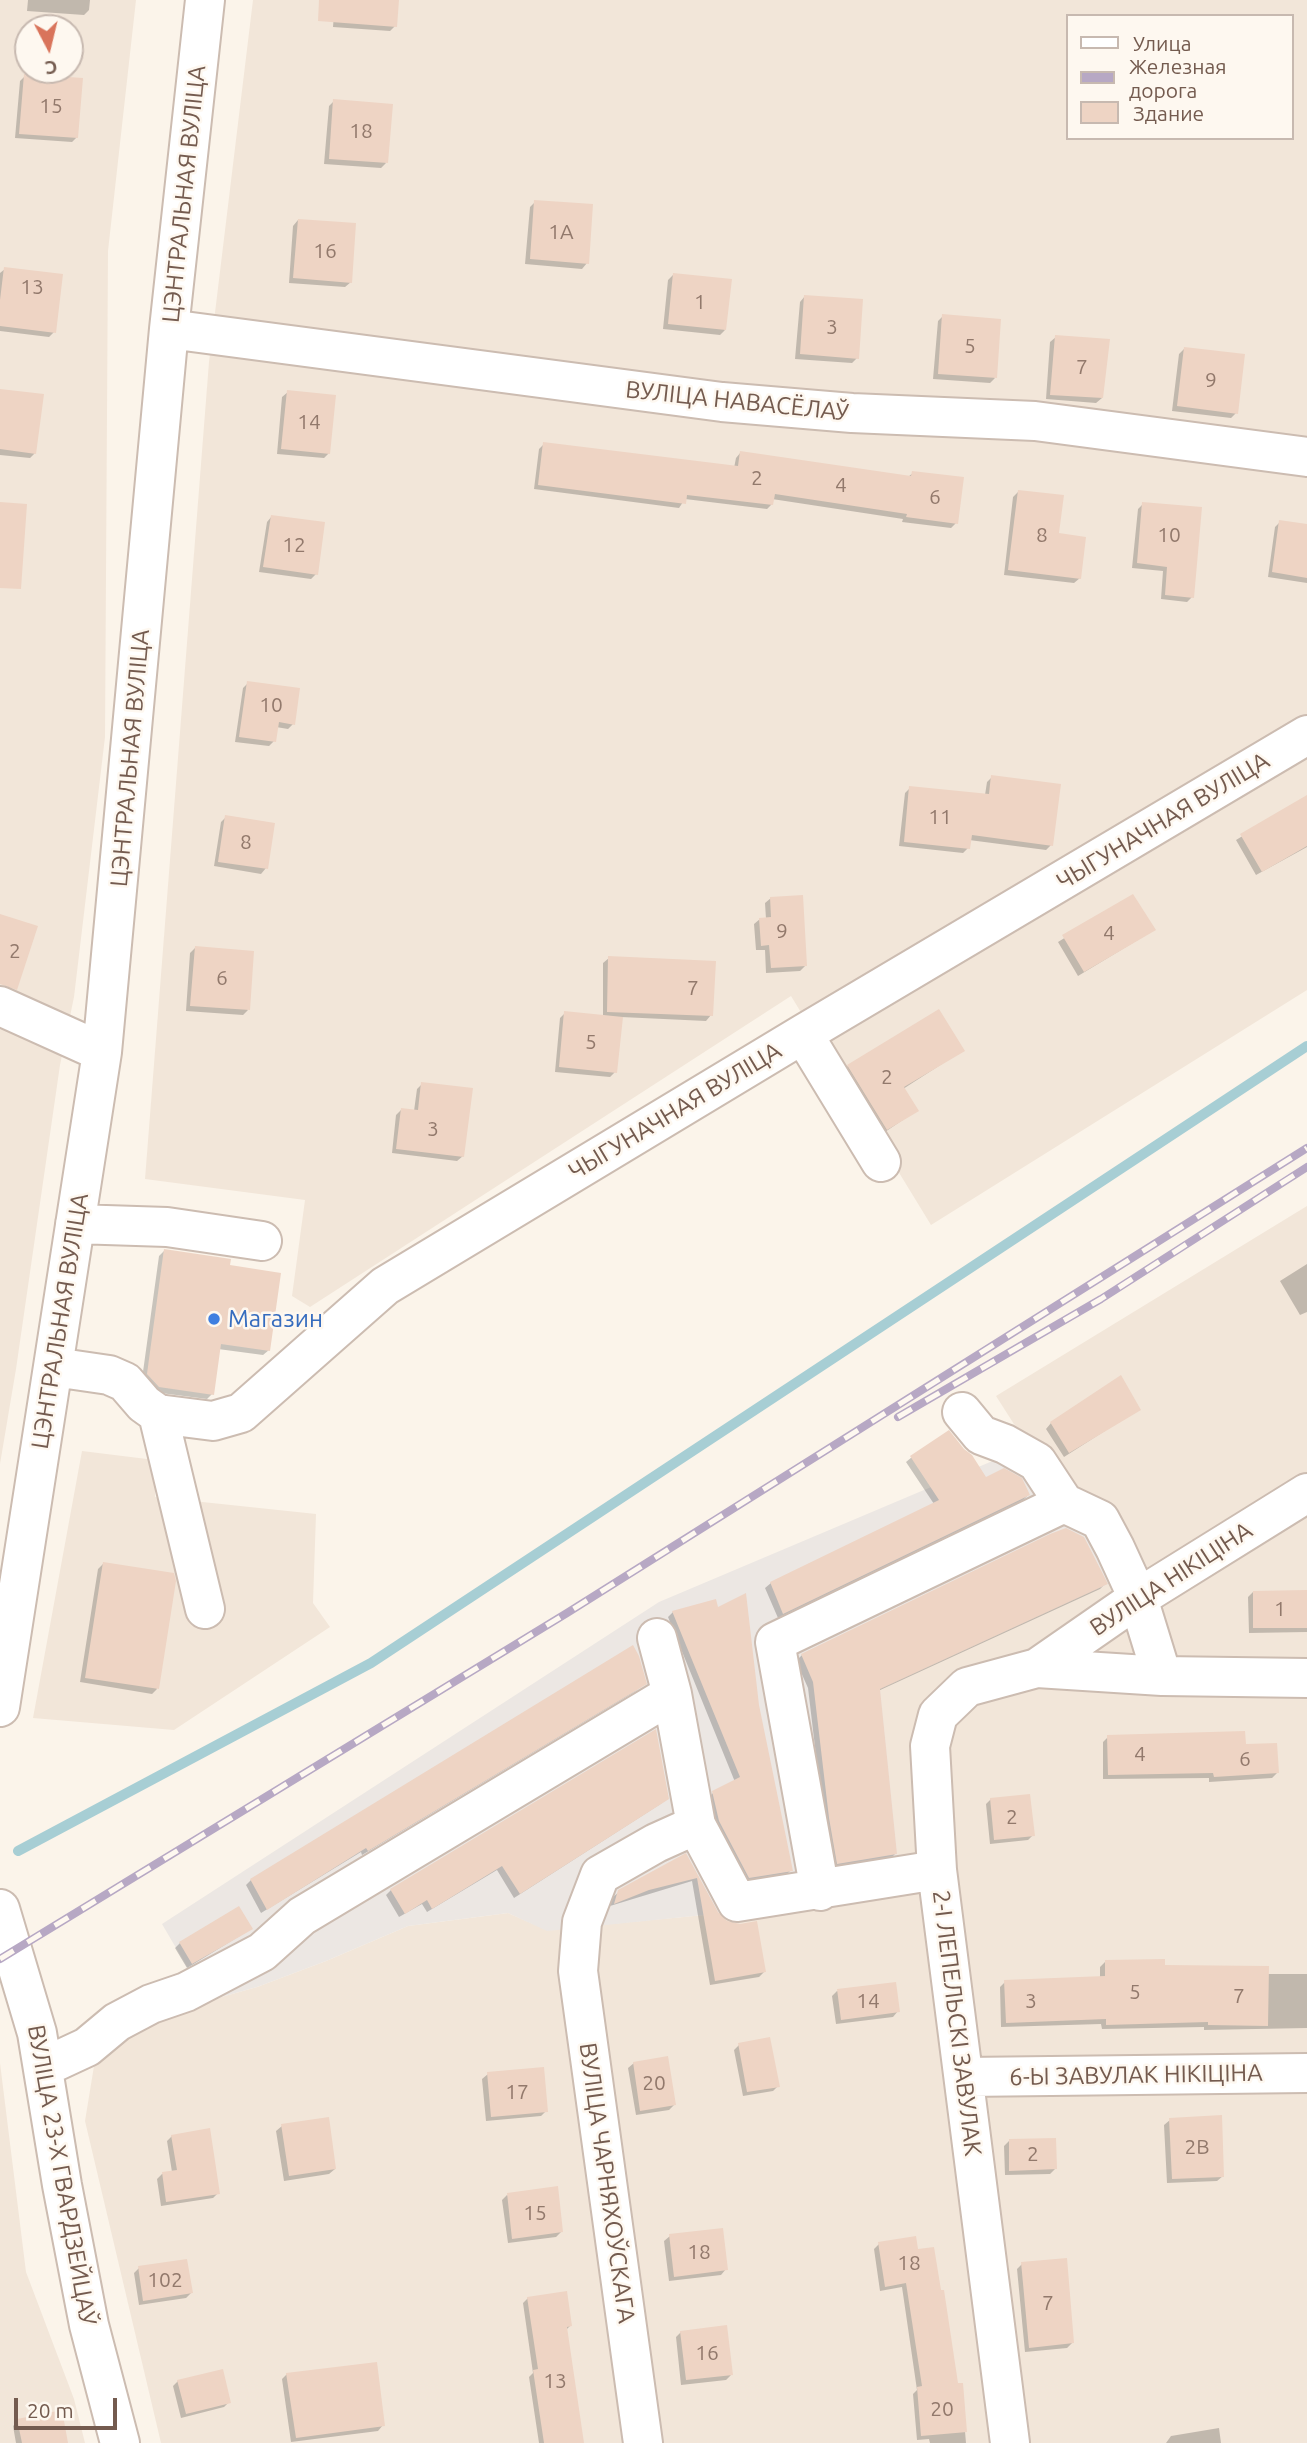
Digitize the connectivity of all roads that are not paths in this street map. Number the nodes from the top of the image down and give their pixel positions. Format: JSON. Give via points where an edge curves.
{"nodes":[{"id":1,"x":205,"y":0,"type":"edge"},
{"id":2,"x":169,"y":329,"type":"junction"},
{"id":3,"x":1307,"y":457,"type":"edge"},
{"id":4,"x":1307,"y":735,"type":"edge"},
{"id":5,"x":0,"y":1006,"type":"edge"},
{"id":6,"x":803,"y":1034,"type":"junction"},
{"id":7,"x":102,"y":1052,"type":"junction"},
{"id":8,"x":881,"y":1162,"type":"dead end"},
{"id":9,"x":75,"y":1224,"type":"junction"},
{"id":10,"x":262,"y":1241,"type":"dead end"},
{"id":11,"x":54,"y":1367,"type":"junction"},
{"id":12,"x":962,"y":1412,"type":"dead end"},
{"id":13,"x":159,"y":1414,"type":"junction"},
{"id":14,"x":1307,"y":1493,"type":"edge"},
{"id":15,"x":1064,"y":1503,"type":"junction"},
{"id":16,"x":15,"y":1511,"type":"edge"},
{"id":17,"x":1138,"y":1598,"type":"junction"},
{"id":18,"x":205,"y":1609,"type":"dead end"},
{"id":19,"x":657,"y":1638,"type":"dead end"},
{"id":20,"x":1037,"y":1668,"type":"junction"},
{"id":21,"x":1162,"y":1675,"type":"junction"},
{"id":22,"x":1307,"y":1678,"type":"edge"},
{"id":23,"x":672,"y":1694,"type":"junction"},
{"id":24,"x":0,"y":1707,"type":"edge"},
{"id":25,"x":696,"y":1825,"type":"junction"},
{"id":26,"x":937,"y":1870,"type":"junction"},
{"id":27,"x":820,"y":1891,"type":"junction"},
{"id":28,"x":0,"y":1909,"type":"edge"},
{"id":29,"x":44,"y":2067,"type":"junction"},
{"id":30,"x":1307,"y":2073,"type":"edge"},
{"id":31,"x":965,"y":2077,"type":"junction"},
{"id":32,"x":120,"y":2443,"type":"edge"},
{"id":33,"x":643,"y":2443,"type":"edge"},
{"id":34,"x":1010,"y":2443,"type":"edge"}],
"edges":[{"from":1,"to":2,"type":"street","name":"ЦЭНТРАЛЬНАЯ ВУЛІЦА"},
{"from":2,"to":3,"type":"street","name":"ВУЛІЦА НАВАСЁЛАЎ","via":[[722,402],[1035,421]]},
{"from":2,"to":7,"type":"street","name":"ЦЭНТРАЛЬНАЯ ВУЛІЦА"},
{"from":4,"to":6,"type":"street","name":"ЧЫГУНАЧНАЯ ВУЛІЦА"},
{"from":5,"to":7,"type":"street"},
{"from":6,"to":8,"type":"street"},
{"from":6,"to":13,"type":"street","name":"ЧЫГУНАЧНАЯ ВУЛІЦА","via":[[385,1286],[241,1413],[212,1421]]},
{"from":7,"to":9,"type":"street","name":"ЦЭНТРАЛЬНАЯ ВУЛІЦА"},
{"from":9,"to":10,"type":"street","via":[[167,1227]]},
{"from":9,"to":11,"type":"street","name":"ЦЭНТРАЛЬНАЯ ВУЛІЦА"},
{"from":11,"to":13,"type":"street","via":[[117,1378]]},
{"from":11,"to":16,"type":"street","name":"ЦЭНТРАЛЬНАЯ ВУЛІЦА"},
{"from":12,"to":15,"type":"street","via":[[981,1435],[1037,1462]]},
{"from":13,"to":18,"type":"street"},
{"from":14,"to":17,"type":"street","name":"ВУЛІЦА НІКІЦІНА"},
{"from":15,"to":17,"type":"street","via":[[1100,1520]]},
{"from":15,"to":27,"type":"street","via":[[775,1642]]},
{"from":16,"to":24,"type":"street","name":"ЦЭНТРАЛЬНАЯ ВУЛІЦА"},
{"from":17,"to":20,"type":"street","name":"ВУЛІЦА НІКІЦІНА"},
{"from":17,"to":21,"type":"street"},
{"from":19,"to":23,"type":"street"},
{"from":20,"to":21,"type":"street"},
{"from":20,"to":26,"type":"street","name":"2-І ЛЕПЕЛЬСКІ ЗАВУЛАК","via":[[967,1687],[938,1715],[930,1746]]},
{"from":21,"to":22,"type":"street"},
{"from":23,"to":25,"type":"street"},
{"from":23,"to":29,"type":"street","via":[[302,1916],[261,1952],[117,2022],[86,2048]]},
{"from":25,"to":27,"type":"street","via":[[737,1902]]},
{"from":25,"to":33,"type":"street","name":"ВУЛІЦА ЧАРНЯХОЎСКАГА","via":[[600,1875],[582,1922],[578,1971]]},
{"from":26,"to":27,"type":"street"},
{"from":26,"to":31,"type":"street","name":"2-І ЛЕПЕЛЬСКІ ЗАВУЛАК"},
{"from":28,"to":29,"type":"street","name":"ВУЛІЦА 23-Х ГВАРДЗЕЙЦАЎ","via":[[30,2003]]},
{"from":29,"to":32,"type":"street","name":"ВУЛІЦА 23-Х ГВАРДЗЕЙЦАЎ","via":[[89,2325]]},
{"from":30,"to":31,"type":"street","name":"6-Ы ЗАВУЛАК НІКІЦІНА"},
{"from":31,"to":34,"type":"street","name":"2-І ЛЕПЕЛЬСКІ ЗАВУЛАК"}]}
